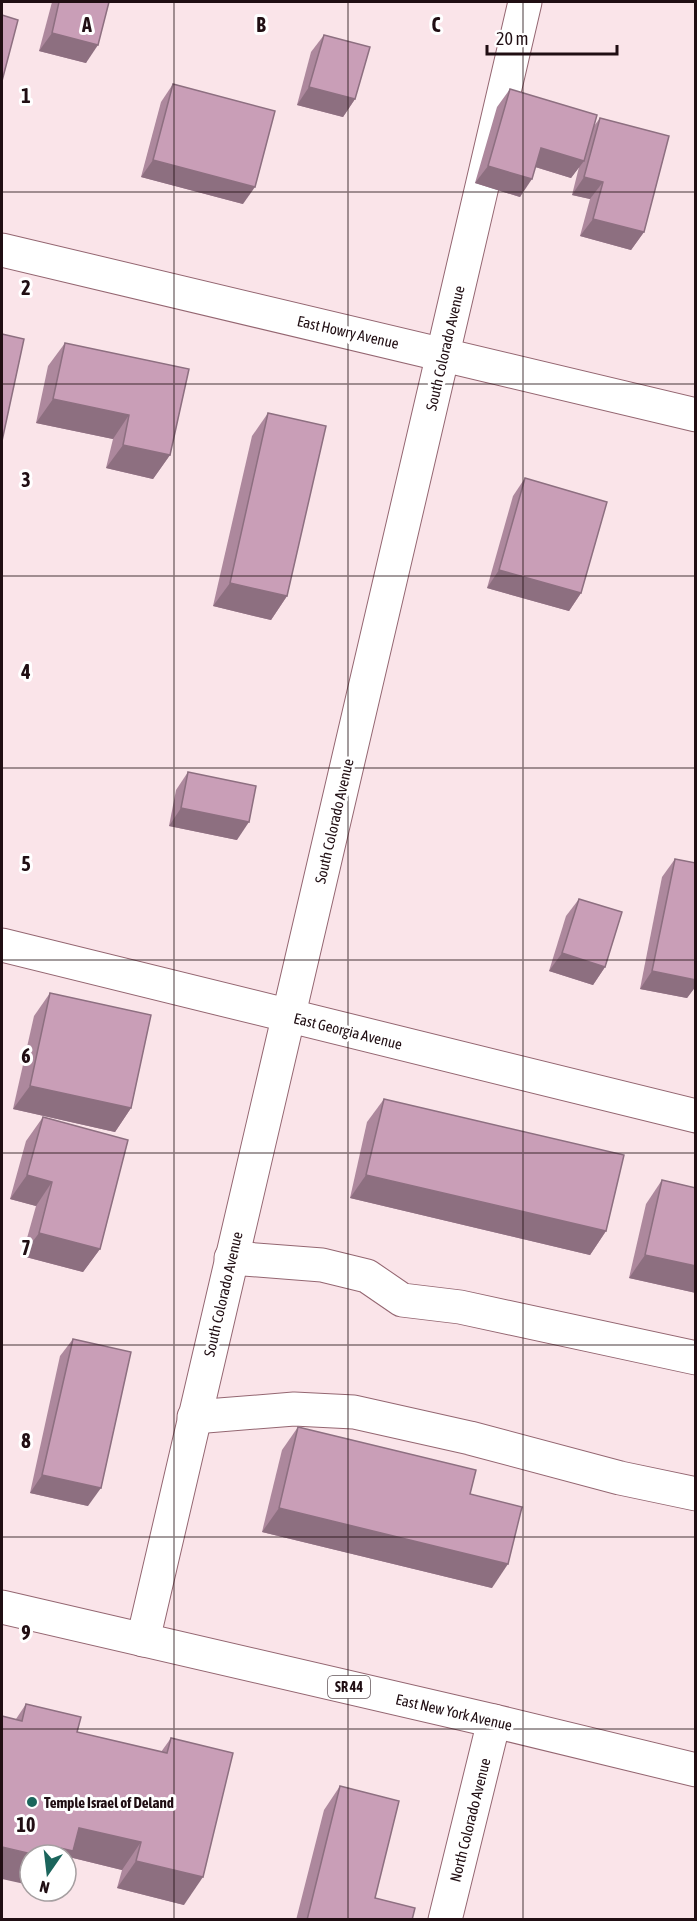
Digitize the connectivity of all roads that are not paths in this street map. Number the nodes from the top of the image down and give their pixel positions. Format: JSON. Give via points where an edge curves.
{"nodes":[{"id":1,"x":525,"y":2,"type":"edge"},
{"id":2,"x":2,"y":250,"type":"edge"},
{"id":3,"x":443,"y":355,"type":"junction"},
{"id":4,"x":696,"y":415,"type":"edge"},
{"id":5,"x":2,"y":945,"type":"edge"},
{"id":6,"x":288,"y":1016,"type":"junction"},
{"id":7,"x":696,"y":1116,"type":"edge"},
{"id":8,"x":231,"y":1258,"type":"junction"},
{"id":9,"x":696,"y":1358,"type":"edge"},
{"id":10,"x":194,"y":1418,"type":"junction"},
{"id":11,"x":696,"y":1494,"type":"edge"},
{"id":12,"x":2,"y":1607,"type":"edge"},
{"id":13,"x":143,"y":1640,"type":"junction"},
{"id":14,"x":494,"y":1721,"type":"junction"},
{"id":15,"x":696,"y":1770,"type":"edge"},
{"id":16,"x":445,"y":1920,"type":"edge"}],
"edges":[{"from":1,"to":3,"type":"street","name":"South Colorado Avenue"},
{"from":2,"to":3,"type":"street","name":"East Howry Avenue"},
{"from":3,"to":4,"type":"street","name":"East Howry Avenue"},
{"from":3,"to":6,"type":"street","name":"South Colorado Avenue"},
{"from":5,"to":6,"type":"street","name":"East Georgia Avenue"},
{"from":6,"to":7,"type":"street","name":"East Georgia Avenue"},
{"from":6,"to":8,"type":"street","name":"South Colorado Avenue"},
{"from":8,"to":9,"type":"street","via":[[322,1265],[367,1276],[402,1300],[460,1307]]},
{"from":8,"to":10,"type":"street","name":"South Colorado Avenue"},
{"from":10,"to":11,"type":"street","via":[[294,1410],[354,1412]]},
{"from":10,"to":13,"type":"street","name":"South Colorado Avenue"},
{"from":12,"to":13,"type":"street","name":"East New York Avenue","number":"SR 44"},
{"from":13,"to":14,"type":"street","name":"East New York Avenue","number":"SR 44"},
{"from":14,"to":15,"type":"street","name":"East New York Avenue","number":"SR 44"},
{"from":14,"to":16,"type":"street","name":"North Colorado Avenue"}]}
